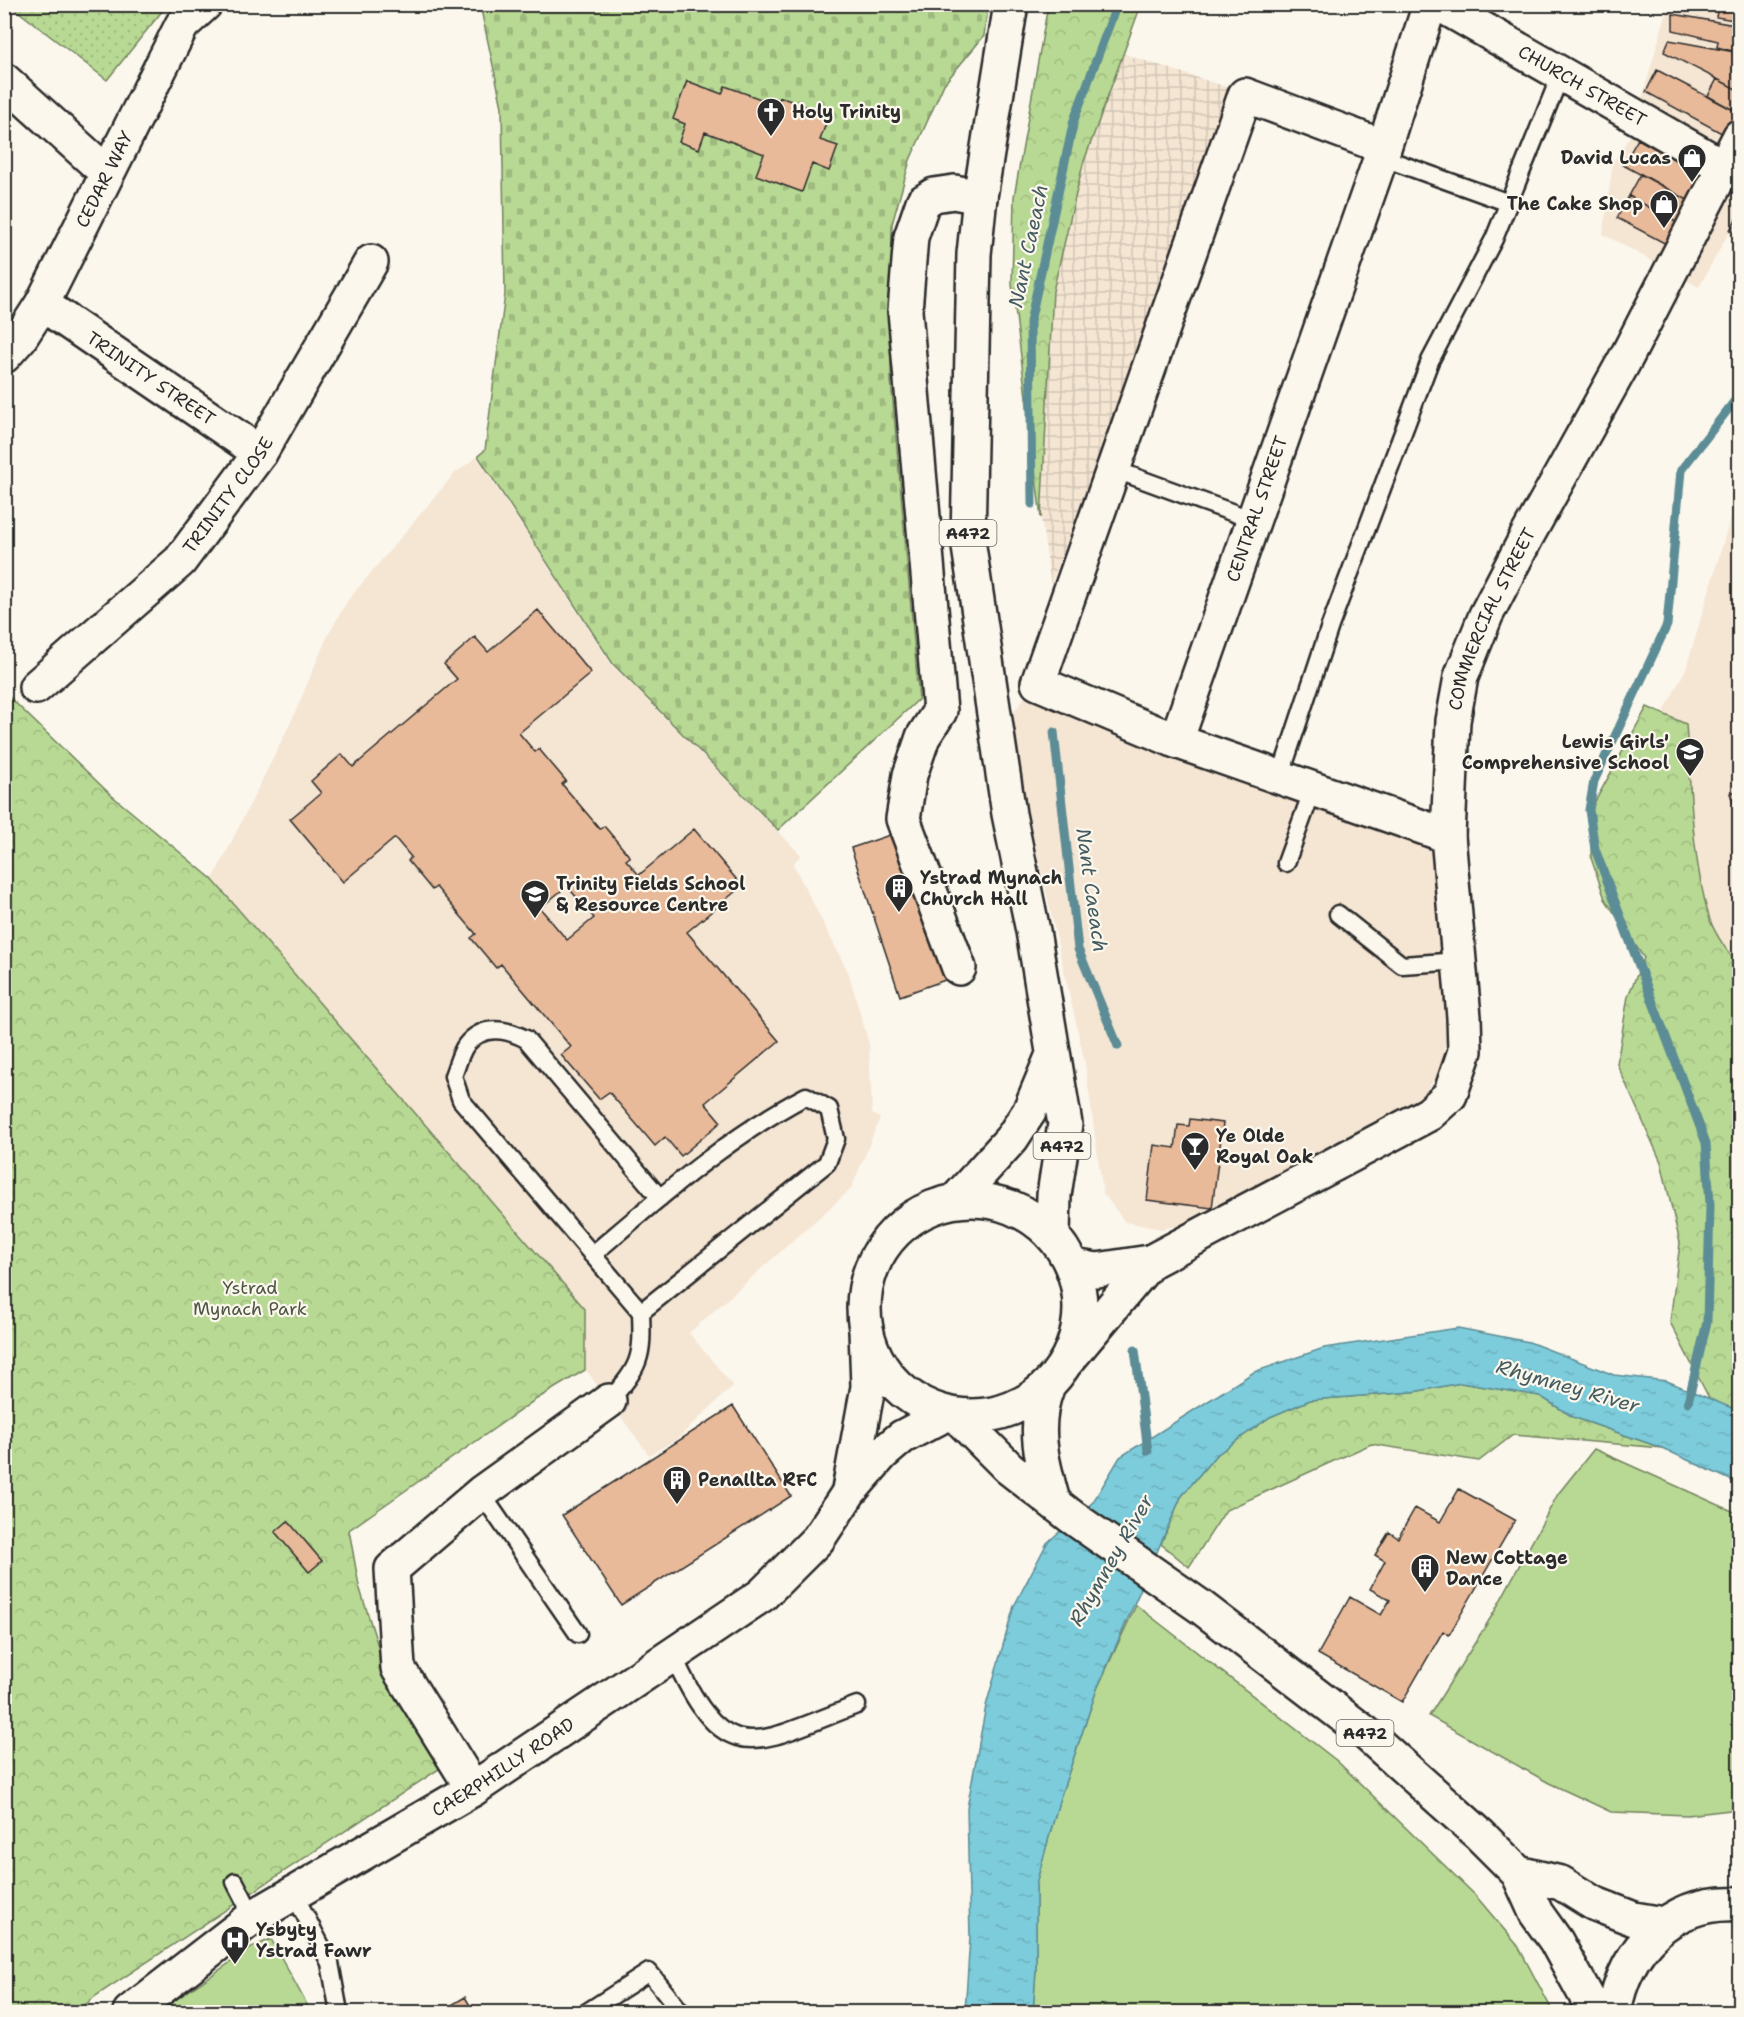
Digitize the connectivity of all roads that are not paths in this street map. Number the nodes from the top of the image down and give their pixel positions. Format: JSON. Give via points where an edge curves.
{"nodes":[{"id":1,"x":205,"y":4,"type":"edge"},
{"id":2,"x":1011,"y":4,"type":"edge"},
{"id":3,"x":1430,"y":4,"type":"edge"},
{"id":4,"x":1439,"y":4,"type":"edge"},
{"id":5,"x":1561,"y":74,"type":"junction"},
{"id":6,"x":4,"y":80,"type":"edge"},
{"id":7,"x":1740,"y":136,"type":"edge"},
{"id":8,"x":1383,"y":152,"type":"junction"},
{"id":9,"x":1724,"y":167,"type":"junction"},
{"id":10,"x":107,"y":173,"type":"junction"},
{"id":11,"x":980,"y":197,"type":"junction"},
{"id":12,"x":1509,"y":203,"type":"junction"},
{"id":13,"x":371,"y":262,"type":"dead end"},
{"id":14,"x":42,"y":304,"type":"junction"},
{"id":15,"x":4,"y":356,"type":"edge"},
{"id":16,"x":260,"y":453,"type":"junction"},
{"id":17,"x":1113,"y":469,"type":"junction"},
{"id":18,"x":1253,"y":520,"type":"junction"},
{"id":19,"x":36,"y":687,"type":"dead end"},
{"id":20,"x":1176,"y":741,"type":"junction"},
{"id":21,"x":1280,"y":777,"type":"junction"},
{"id":22,"x":1313,"y":789,"type":"junction"},
{"id":23,"x":1448,"y":836,"type":"junction"},
{"id":24,"x":1286,"y":863,"type":"dead end"},
{"id":25,"x":1338,"y":914,"type":"dead end"},
{"id":26,"x":1460,"y":961,"type":"junction"},
{"id":27,"x":959,"y":968,"type":"dead end"},
{"id":28,"x":1052,"y":1057,"type":"junction"},
{"id":29,"x":660,"y":1198,"type":"junction"},
{"id":30,"x":956,"y":1200,"type":"junction"},
{"id":31,"x":1053,"y":1235,"type":"junction"},
{"id":32,"x":592,"y":1255,"type":"junction"},
{"id":33,"x":1150,"y":1262,"type":"junction"},
{"id":34,"x":1073,"y":1266,"type":"junction"},
{"id":35,"x":641,"y":1312,"type":"junction"},
{"id":36,"x":866,"y":1330,"type":"junction"},
{"id":37,"x":1067,"y":1361,"type":"junction"},
{"id":38,"x":1047,"y":1388,"type":"junction"},
{"id":39,"x":609,"y":1401,"type":"joint"},
{"id":40,"x":951,"y":1415,"type":"junction"},
{"id":41,"x":849,"y":1492,"type":"junction"},
{"id":42,"x":481,"y":1493,"type":"junction"},
{"id":43,"x":1062,"y":1509,"type":"junction"},
{"id":44,"x":578,"y":1635,"type":"dead end"},
{"id":45,"x":673,"y":1654,"type":"junction"},
{"id":46,"x":856,"y":1705,"type":"dead end"},
{"id":47,"x":473,"y":1789,"type":"junction"},
{"id":48,"x":1518,"y":1872,"type":"junction"},
{"id":49,"x":235,"y":1882,"type":"dead end"},
{"id":50,"x":1740,"y":1889,"type":"edge"},
{"id":51,"x":294,"y":1894,"type":"junction"},
{"id":52,"x":1725,"y":1904,"type":"edge"},
{"id":53,"x":253,"y":1917,"type":"junction"},
{"id":54,"x":1664,"y":1924,"type":"junction"},
{"id":55,"x":130,"y":2013,"type":"edge"},
{"id":56,"x":339,"y":2013,"type":"edge"},
{"id":57,"x":587,"y":2013,"type":"edge"},
{"id":58,"x":681,"y":2013,"type":"edge"},
{"id":59,"x":1595,"y":2013,"type":"edge"},
{"id":60,"x":1614,"y":2013,"type":"edge"}],
"edges":[{"from":1,"to":10,"type":"street","name":"CEDAR WAY","via":[[182,25]]},
{"from":2,"to":11,"type":"street","number":"A472"},
{"from":3,"to":8,"type":"street","name":"CENTRAL STREET"},
{"from":4,"to":5,"type":"street","name":"CHURCH STREET"},
{"from":5,"to":9,"type":"street","name":"CHURCH STREET"},
{"from":5,"to":12,"type":"lane"},
{"from":6,"to":10,"type":"street"},
{"from":7,"to":9,"type":"street","name":"COMMERCIAL STREET"},
{"from":8,"to":12,"type":"lane"},
{"from":8,"to":17,"type":"street","via":[[1245,95]]},
{"from":8,"to":18,"type":"street","name":"CENTRAL STREET"},
{"from":9,"to":23,"type":"street","name":"COMMERCIAL STREET","via":[[1627,356],[1486,615],[1461,677],[1453,721]]},
{"from":10,"to":14,"type":"street","name":"CEDAR WAY"},
{"from":11,"to":27,"type":"street","via":[[954,192],[934,195],[923,202],[911,237],[905,311],[940,711],[919,747],[903,819]]},
{"from":11,"to":28,"type":"street","number":"A472","via":[[974,254],[968,540],[1009,814],[1033,931]]},
{"from":12,"to":21,"type":"lane","via":[[1430,361],[1330,626]]},
{"from":13,"to":16,"type":"street","name":"TRINITY CLOSE"},
{"from":14,"to":15,"type":"street","name":"CEDAR WAY"},
{"from":14,"to":16,"type":"street","name":"TRINITY STREET"},
{"from":16,"to":19,"type":"street","name":"TRINITY CLOSE","via":[[180,561]]},
{"from":17,"to":18,"type":"lane"},
{"from":17,"to":20,"type":"street","via":[[1038,683]]},
{"from":18,"to":20,"type":"street","name":"CENTRAL STREET"},
{"from":20,"to":21,"type":"street"},
{"from":21,"to":22,"type":"street"},
{"from":22,"to":23,"type":"street"},
{"from":22,"to":24,"type":"lane"},
{"from":23,"to":26,"type":"street","name":"COMMERCIAL STREET"},
{"from":25,"to":26,"type":"lane","via":[[1402,965]]},
{"from":26,"to":33,"type":"street","name":"COMMERCIAL STREET","via":[[1465,1051],[1450,1095],[1429,1114]]},
{"from":28,"to":30,"type":"street","number":"A472","via":[[1029,1113],[1012,1138]]},
{"from":28,"to":31,"type":"street","number":"A472","via":[[1065,1124],[1054,1195]]},
{"from":29,"to":32,"type":"lane"},
{"from":29,"to":32,"type":"lane","via":[[526,1039],[506,1029],[487,1031],[466,1044],[453,1076],[461,1100]]},
{"from":29,"to":35,"type":"lane","via":[[770,1115],[806,1096],[829,1109],[836,1139],[827,1163]]},
{"from":30,"to":31,"type":"street","via":[[992,1201],[1025,1213]]},
{"from":30,"to":36,"type":"street","via":[[923,1211],[894,1232],[874,1261],[864,1295]]},
{"from":31,"to":34,"type":"street"},
{"from":32,"to":35,"type":"lane"},
{"from":33,"to":34,"type":"street","name":"COMMERCIAL STREET","via":[[1097,1270]]},
{"from":33,"to":37,"type":"street","name":"COMMERCIAL STREET"},
{"from":34,"to":37,"type":"street","via":[[1081,1298],[1079,1331]]},
{"from":35,"to":39,"type":"lane","via":[[643,1342],[634,1372]]},
{"from":36,"to":40,"type":"street","via":[[876,1359],[894,1383],[918,1402]]},
{"from":36,"to":41,"type":"street","name":"CAERPHILLY ROAD","via":[[867,1387]]},
{"from":37,"to":38,"type":"street"},
{"from":38,"to":40,"type":"street","via":[[1005,1412]]},
{"from":38,"to":43,"type":"street","via":[[1040,1405],[1038,1432]]},
{"from":39,"to":42,"type":"street"},
{"from":40,"to":41,"type":"street","name":"CAERPHILLY ROAD","via":[[902,1437]]},
{"from":40,"to":43,"type":"street","number":"A472"},
{"from":41,"to":45,"type":"street","name":"CAERPHILLY ROAD","via":[[818,1539],[762,1595]]},
{"from":42,"to":44,"type":"lane"},
{"from":42,"to":47,"type":"street","via":[[392,1569],[398,1668]]},
{"from":43,"to":48,"type":"street","number":"A472","via":[[1201,1607],[1368,1735]]},
{"from":45,"to":46,"type":"lane","via":[[699,1704],[736,1739],[771,1739]]},
{"from":45,"to":47,"type":"street","name":"CAERPHILLY ROAD"},
{"from":47,"to":51,"type":"street","name":"CAERPHILLY ROAD"},
{"from":48,"to":54,"type":"street","number":"A472","via":[[1561,1883],[1593,1903],[1634,1919]]},
{"from":48,"to":59,"type":"street","number":"A472","via":[[1536,1913]]},
{"from":49,"to":53,"type":"lane"},
{"from":50,"to":52,"type":"street"},
{"from":51,"to":53,"type":"street","name":"CAERPHILLY ROAD"},
{"from":51,"to":56,"type":"lane","via":[[330,1963]]},
{"from":52,"to":54,"type":"street","via":[[1694,1909]]},
{"from":53,"to":55,"type":"street","name":"CAERPHILLY ROAD"},
{"from":54,"to":60,"type":"street","via":[[1629,1963],[1618,1988]]},
{"from":57,"to":58,"type":"lane","via":[[649,1972]]}]}
